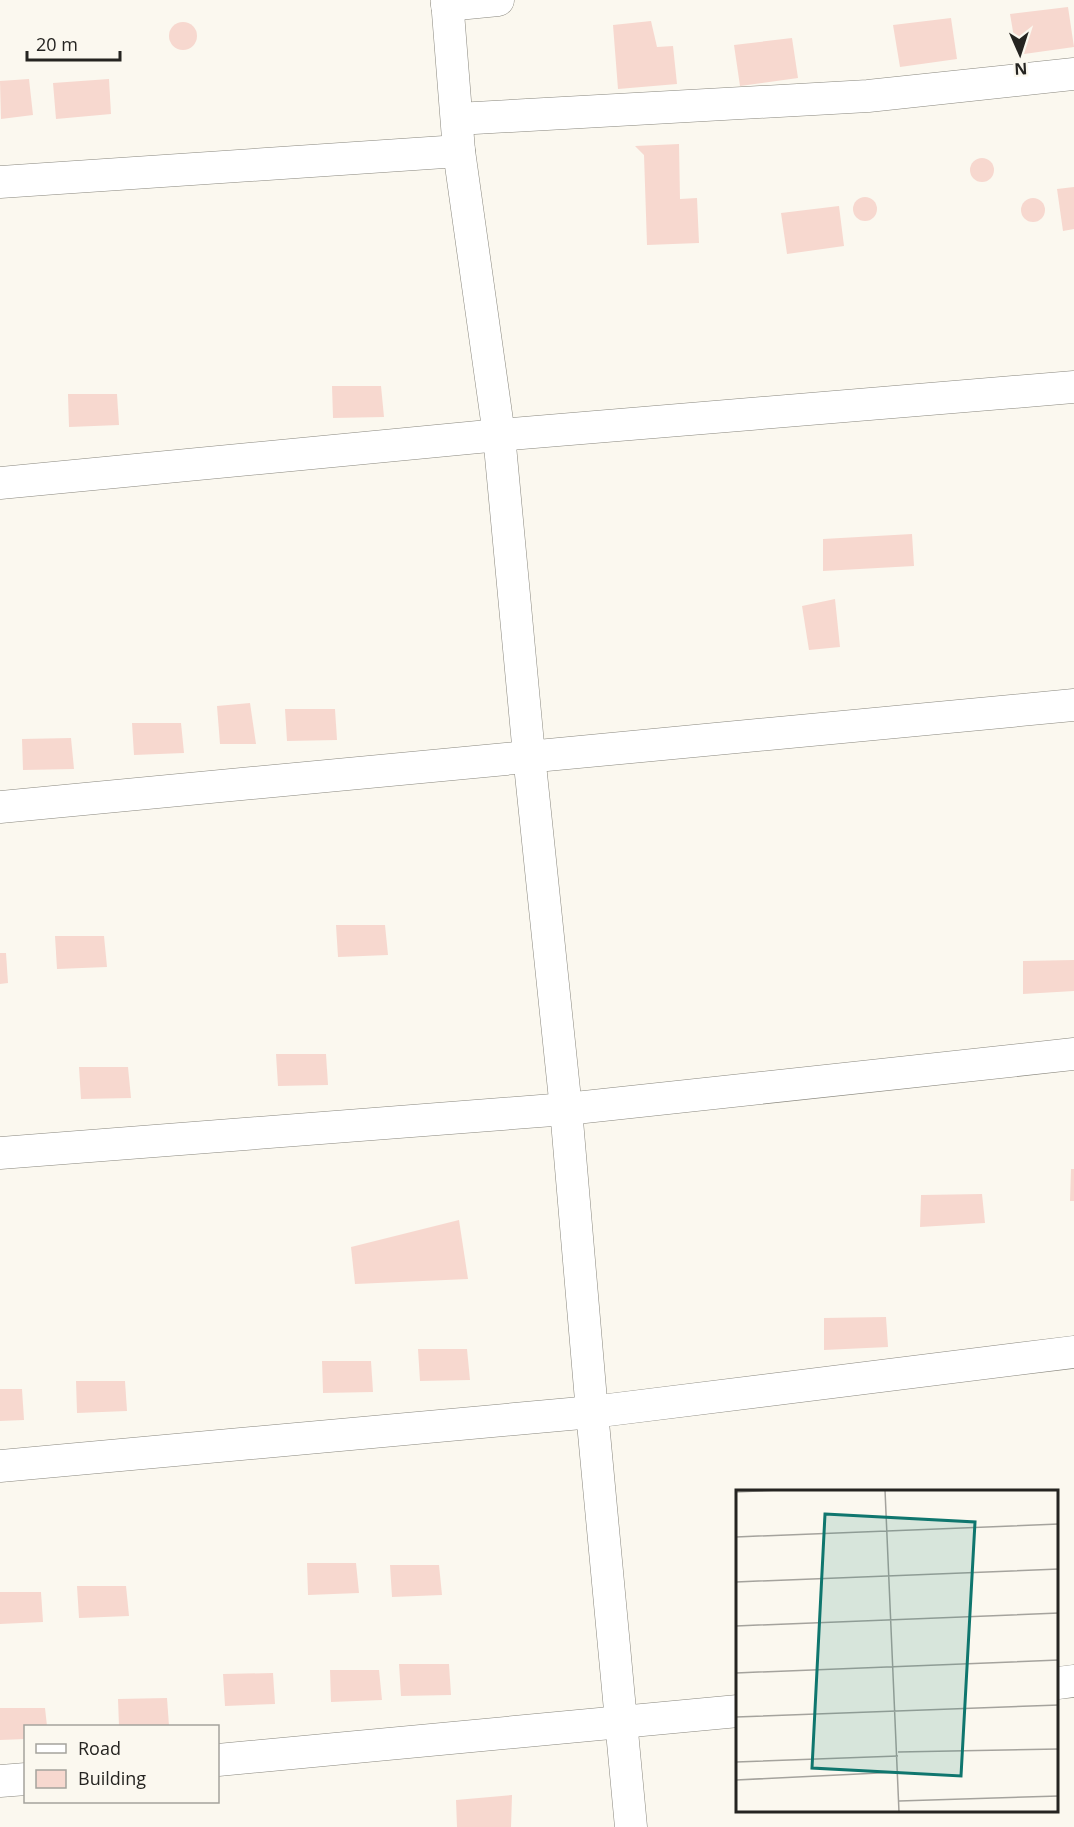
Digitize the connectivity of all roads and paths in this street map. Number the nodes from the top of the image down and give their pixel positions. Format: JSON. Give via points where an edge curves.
{"nodes":[{"id":1,"x":498,"y":0,"type":"edge"},
{"id":2,"x":447,"y":3,"type":"edge"},
{"id":3,"x":1074,"y":74,"type":"edge"},
{"id":4,"x":457,"y":119,"type":"junction"},
{"id":5,"x":459,"y":151,"type":"junction"},
{"id":6,"x":0,"y":182,"type":"edge"},
{"id":7,"x":1074,"y":387,"type":"edge"},
{"id":8,"x":499,"y":435,"type":"junction"},
{"id":9,"x":0,"y":483,"type":"edge"},
{"id":10,"x":1074,"y":705,"type":"edge"},
{"id":11,"x":529,"y":755,"type":"junction"},
{"id":12,"x":0,"y":807,"type":"edge"},
{"id":13,"x":1074,"y":1053,"type":"edge"},
{"id":14,"x":566,"y":1109,"type":"junction"},
{"id":15,"x":0,"y":1153,"type":"edge"},
{"id":16,"x":1074,"y":1352,"type":"edge"},
{"id":17,"x":592,"y":1412,"type":"junction"},
{"id":18,"x":0,"y":1466,"type":"edge"},
{"id":19,"x":1074,"y":1681,"type":"edge"},
{"id":20,"x":1059,"y":1683,"type":"edge"},
{"id":21,"x":736,"y":1711,"type":"edge"},
{"id":22,"x":621,"y":1722,"type":"junction"},
{"id":23,"x":219,"y":1760,"type":"edge"},
{"id":24,"x":24,"y":1779,"type":"edge"},
{"id":25,"x":0,"y":1781,"type":"edge"},
{"id":26,"x":631,"y":1827,"type":"edge"}],
"edges":[{"from":1,"to":2,"type":"street"},
{"from":2,"to":4,"type":"street"},
{"from":3,"to":4,"type":"street","via":[[868,96]]},
{"from":4,"to":5,"type":"street"},
{"from":5,"to":6,"type":"street"},
{"from":5,"to":8,"type":"street"},
{"from":7,"to":8,"type":"street"},
{"from":8,"to":9,"type":"street"},
{"from":8,"to":11,"type":"street"},
{"from":10,"to":11,"type":"street"},
{"from":11,"to":12,"type":"street"},
{"from":11,"to":14,"type":"street"},
{"from":13,"to":14,"type":"street"},
{"from":14,"to":15,"type":"street"},
{"from":14,"to":17,"type":"street"},
{"from":16,"to":17,"type":"street"},
{"from":17,"to":18,"type":"street"},
{"from":17,"to":22,"type":"street"},
{"from":19,"to":20,"type":"street"},
{"from":21,"to":22,"type":"street"},
{"from":22,"to":23,"type":"street"},
{"from":22,"to":26,"type":"street"},
{"from":24,"to":25,"type":"street"}]}
